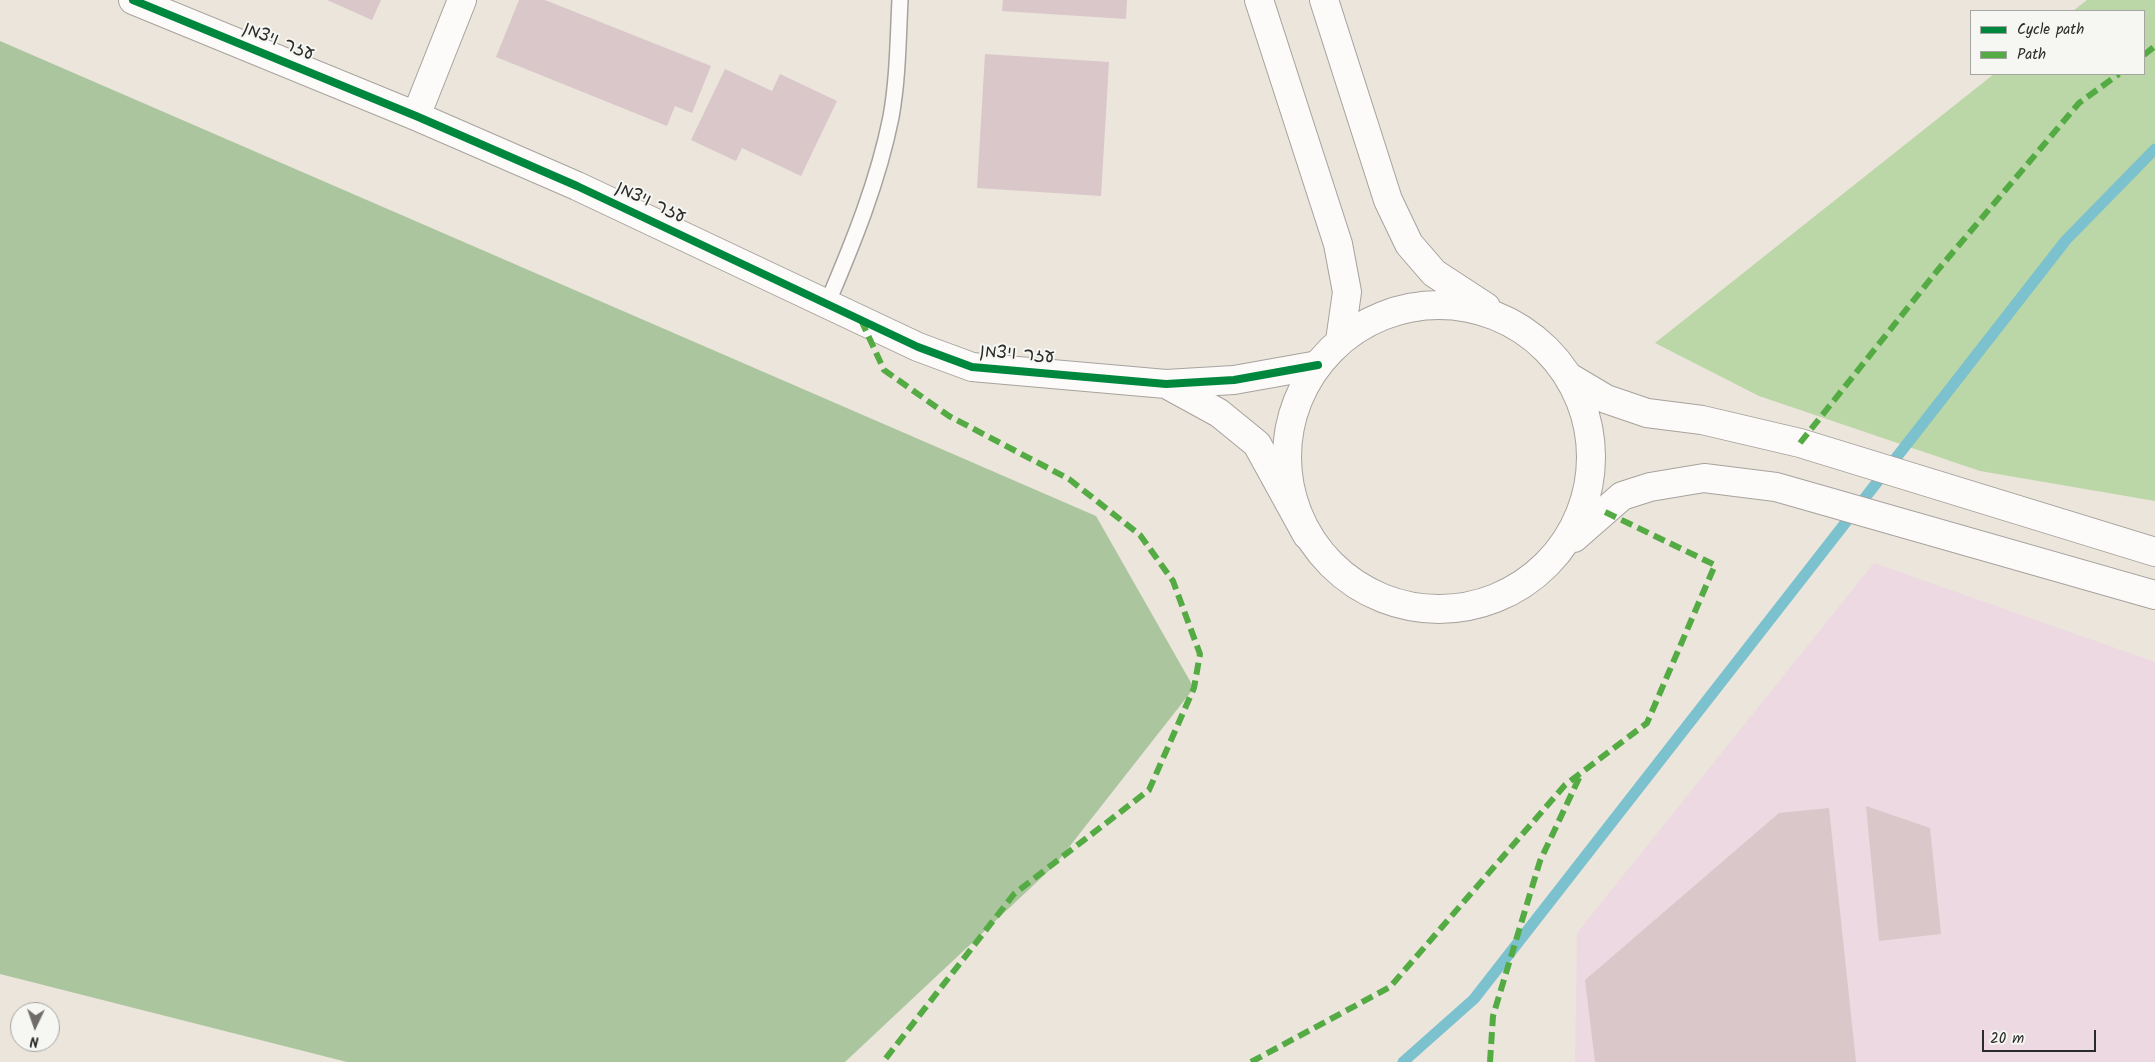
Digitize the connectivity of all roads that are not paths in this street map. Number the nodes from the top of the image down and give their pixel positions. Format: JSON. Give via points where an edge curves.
{"nodes":[{"id":1,"x":133,"y":0,"type":"edge"},
{"id":2,"x":462,"y":0,"type":"edge"},
{"id":3,"x":900,"y":0,"type":"edge"},
{"id":4,"x":1259,"y":0,"type":"edge"},
{"id":5,"x":1324,"y":0,"type":"edge"},
{"id":6,"x":416,"y":116,"type":"junction"},
{"id":7,"x":827,"y":304,"type":"junction"},
{"id":8,"x":1506,"y":320,"type":"junction"},
{"id":9,"x":1340,"y":341,"type":"junction"},
{"id":10,"x":1318,"y":365,"type":"junction"},
{"id":11,"x":1569,"y":377,"type":"junction"},
{"id":12,"x":1166,"y":384,"type":"junction"},
{"id":13,"x":1307,"y":535,"type":"junction"},
{"id":14,"x":2155,"y":552,"type":"edge"},
{"id":15,"x":1549,"y":561,"type":"junction"},
{"id":16,"x":2155,"y":595,"type":"edge"}],
"edges":[{"from":1,"to":6,"type":"main road","name":"עזר ויצמן"},
{"from":2,"to":6,"type":"main road"},
{"from":3,"to":7,"type":"lane","via":[[897,68],[891,117],[881,159],[860,227]]},
{"from":4,"to":9,"type":"main road","via":[[1338,244],[1347,292]]},
{"from":5,"to":8,"type":"main road","via":[[1388,200],[1409,244],[1434,273]]},
{"from":6,"to":7,"type":"main road","name":"עזר ויצמן","via":[[577,186]]},
{"from":7,"to":12,"type":"main road","name":"עזר ויצמן","via":[[918,347],[972,367]]},
{"from":8,"to":9,"type":"main road","via":[[1464,307],[1420,306],[1377,318]]},
{"from":8,"to":11,"type":"main road","via":[[1541,344]]},
{"from":9,"to":10,"type":"main road"},
{"from":10,"to":12,"type":"main road","name":"עזר ויצמן","via":[[1234,380]]},
{"from":10,"to":13,"type":"main road","via":[[1294,409],[1286,449],[1289,490]]},
{"from":11,"to":14,"type":"main road","via":[[1606,399],[1647,413],[1702,420],[1800,443]]},
{"from":11,"to":15,"type":"main road","via":[[1586,416],[1592,450],[1590,486],[1579,519],[1561,549]]},
{"from":12,"to":13,"type":"main road","via":[[1219,413],[1257,444]]},
{"from":13,"to":15,"type":"main road","via":[[1338,572],[1378,597],[1425,609],[1465,607],[1503,596],[1537,575]]},
{"from":15,"to":16,"type":"main road","via":[[1622,496],[1650,487],[1704,478],[1776,487]]}]}
